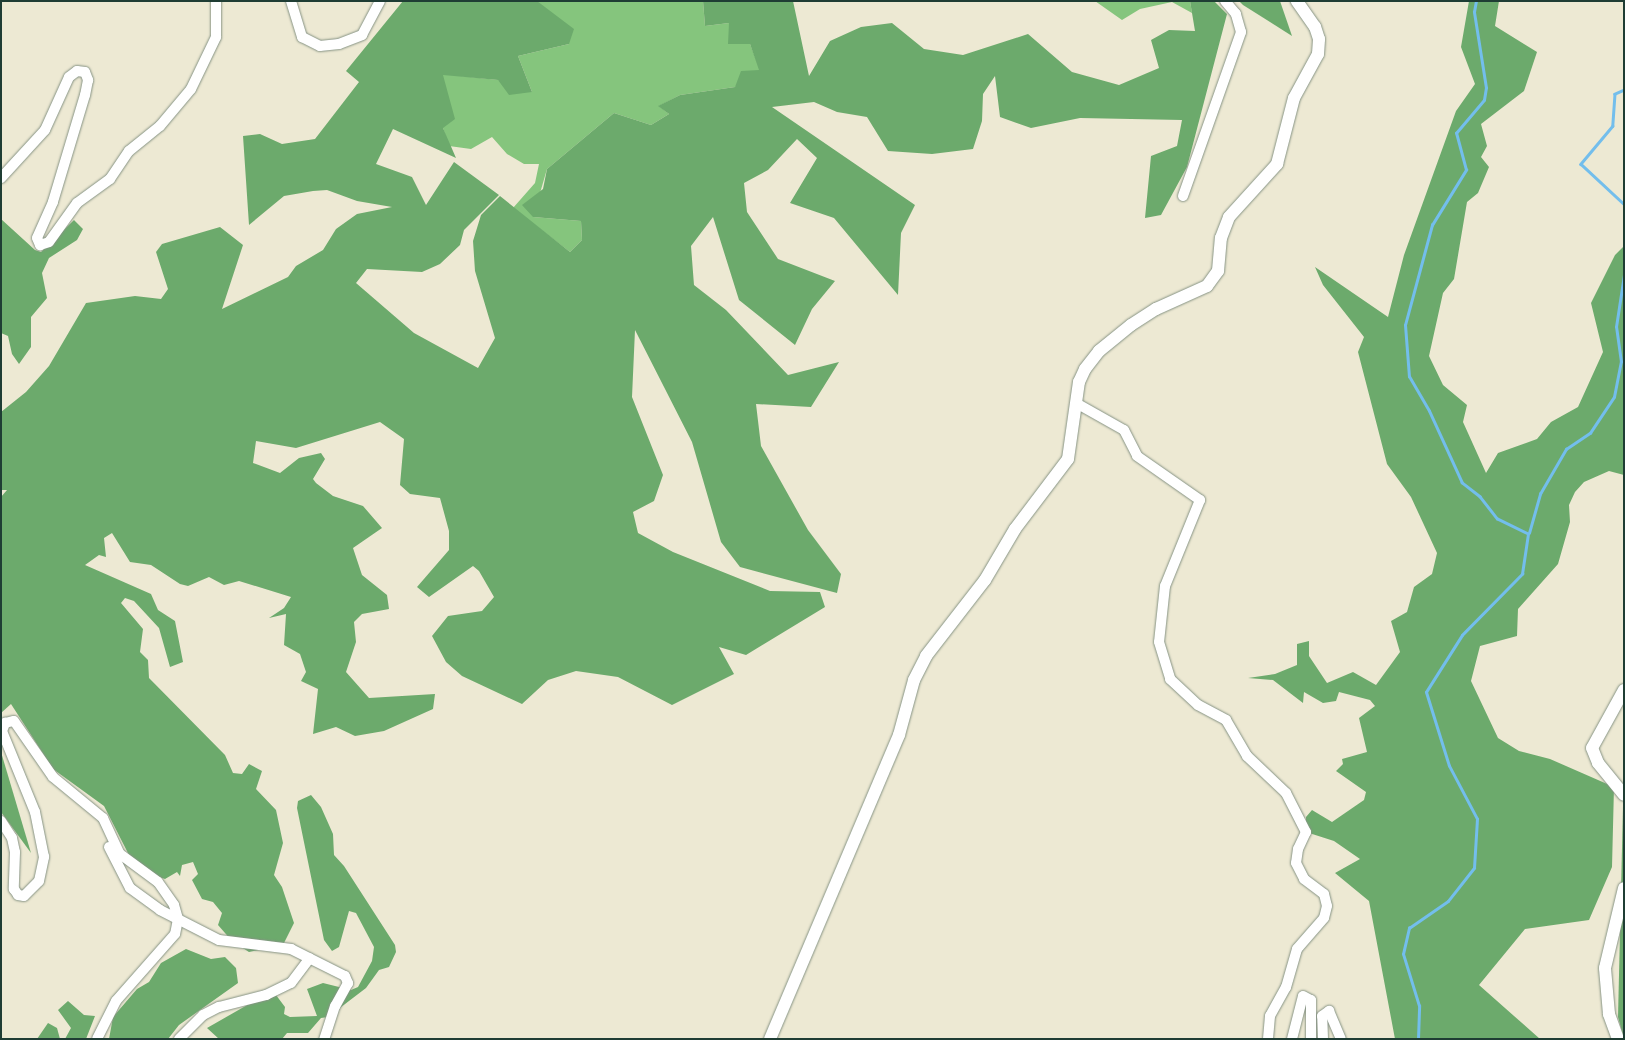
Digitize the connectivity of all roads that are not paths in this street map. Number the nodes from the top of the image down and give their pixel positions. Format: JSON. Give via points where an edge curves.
{"nodes":[{"id":1,"x":216,"y":1,"type":"edge"},
{"id":2,"x":291,"y":1,"type":"edge"},
{"id":3,"x":380,"y":1,"type":"edge"},
{"id":4,"x":1225,"y":1,"type":"edge"},
{"id":5,"x":1297,"y":1,"type":"edge"},
{"id":6,"x":1,"y":178,"type":"edge"},
{"id":7,"x":1183,"y":196,"type":"dead end"},
{"id":8,"x":1076,"y":403,"type":"junction"},
{"id":9,"x":1624,"y":690,"type":"edge"},
{"id":10,"x":1624,"y":796,"type":"edge"},
{"id":11,"x":103,"y":818,"type":"junction"},
{"id":12,"x":1,"y":820,"type":"edge"},
{"id":13,"x":1624,"y":888,"type":"edge"},
{"id":14,"x":178,"y":919,"type":"junction"},
{"id":15,"x":310,"y":958,"type":"junction"},
{"id":16,"x":97,"y":1039,"type":"edge"},
{"id":17,"x":179,"y":1039,"type":"edge"},
{"id":18,"x":324,"y":1039,"type":"edge"},
{"id":19,"x":770,"y":1039,"type":"edge"},
{"id":20,"x":1268,"y":1039,"type":"edge"},
{"id":21,"x":1292,"y":1039,"type":"edge"},
{"id":22,"x":1311,"y":1039,"type":"edge"},
{"id":23,"x":1323,"y":1039,"type":"edge"},
{"id":24,"x":1341,"y":1039,"type":"edge"},
{"id":25,"x":1618,"y":1039,"type":"edge"}],
"edges":[{"from":1,"to":6,"type":"street","via":[[216,37],[191,89],[160,126],[129,151],[110,179],[78,203],[49,242],[40,245],[37,238],[53,202],[85,95],[88,80],[85,72],[77,71],[69,77],[45,130]]},
{"from":2,"to":3,"type":"street","via":[[302,37],[320,46],[339,44],[362,35]]},
{"from":4,"to":7,"type":"street","via":[[1236,14],[1241,32]]},
{"from":5,"to":8,"type":"main road","via":[[1316,27],[1318,54],[1294,98],[1277,164],[1227,222],[1214,279],[1200,292],[1156,310],[1099,350],[1081,377]]},
{"from":8,"to":19,"type":"main road","via":[[1070,451],[1064,468],[1015,529],[985,580],[926,656],[914,680],[899,735]]},
{"from":8,"to":20,"type":"street","via":[[1124,430],[1137,456],[1200,500],[1165,586],[1159,642],[1170,679],[1198,706],[1226,720],[1247,756],[1286,793],[1306,832],[1296,863],[1304,879],[1324,894],[1327,906],[1324,918],[1297,949],[1286,987],[1270,1016]]},
{"from":9,"to":10,"type":"main road","via":[[1592,748],[1598,763]]},
{"from":11,"to":12,"type":"street","via":[[53,777],[17,723],[10,721],[5,723],[2,731],[36,812],[43,845],[39,881],[24,896],[18,895],[14,888],[15,852],[12,838]]},
{"from":11,"to":14,"type":"street","via":[[120,854],[164,888]]},
{"from":11,"to":14,"type":"street","via":[[100,827],[130,888]]},
{"from":13,"to":25,"type":"main road","via":[[1605,968],[1609,1014]]},
{"from":14,"to":15,"type":"street","via":[[219,940],[292,950]]},
{"from":14,"to":16,"type":"street","via":[[175,934],[116,1002]]},
{"from":15,"to":17,"type":"street","via":[[291,983],[278,991],[211,1011]]},
{"from":15,"to":18,"type":"street","via":[[337,970],[348,983],[335,1006]]},
{"from":21,"to":22,"type":"street","via":[[1303,996],[1312,1000]]},
{"from":23,"to":24,"type":"street","via":[[1322,1016],[1329,1012]]}]}
